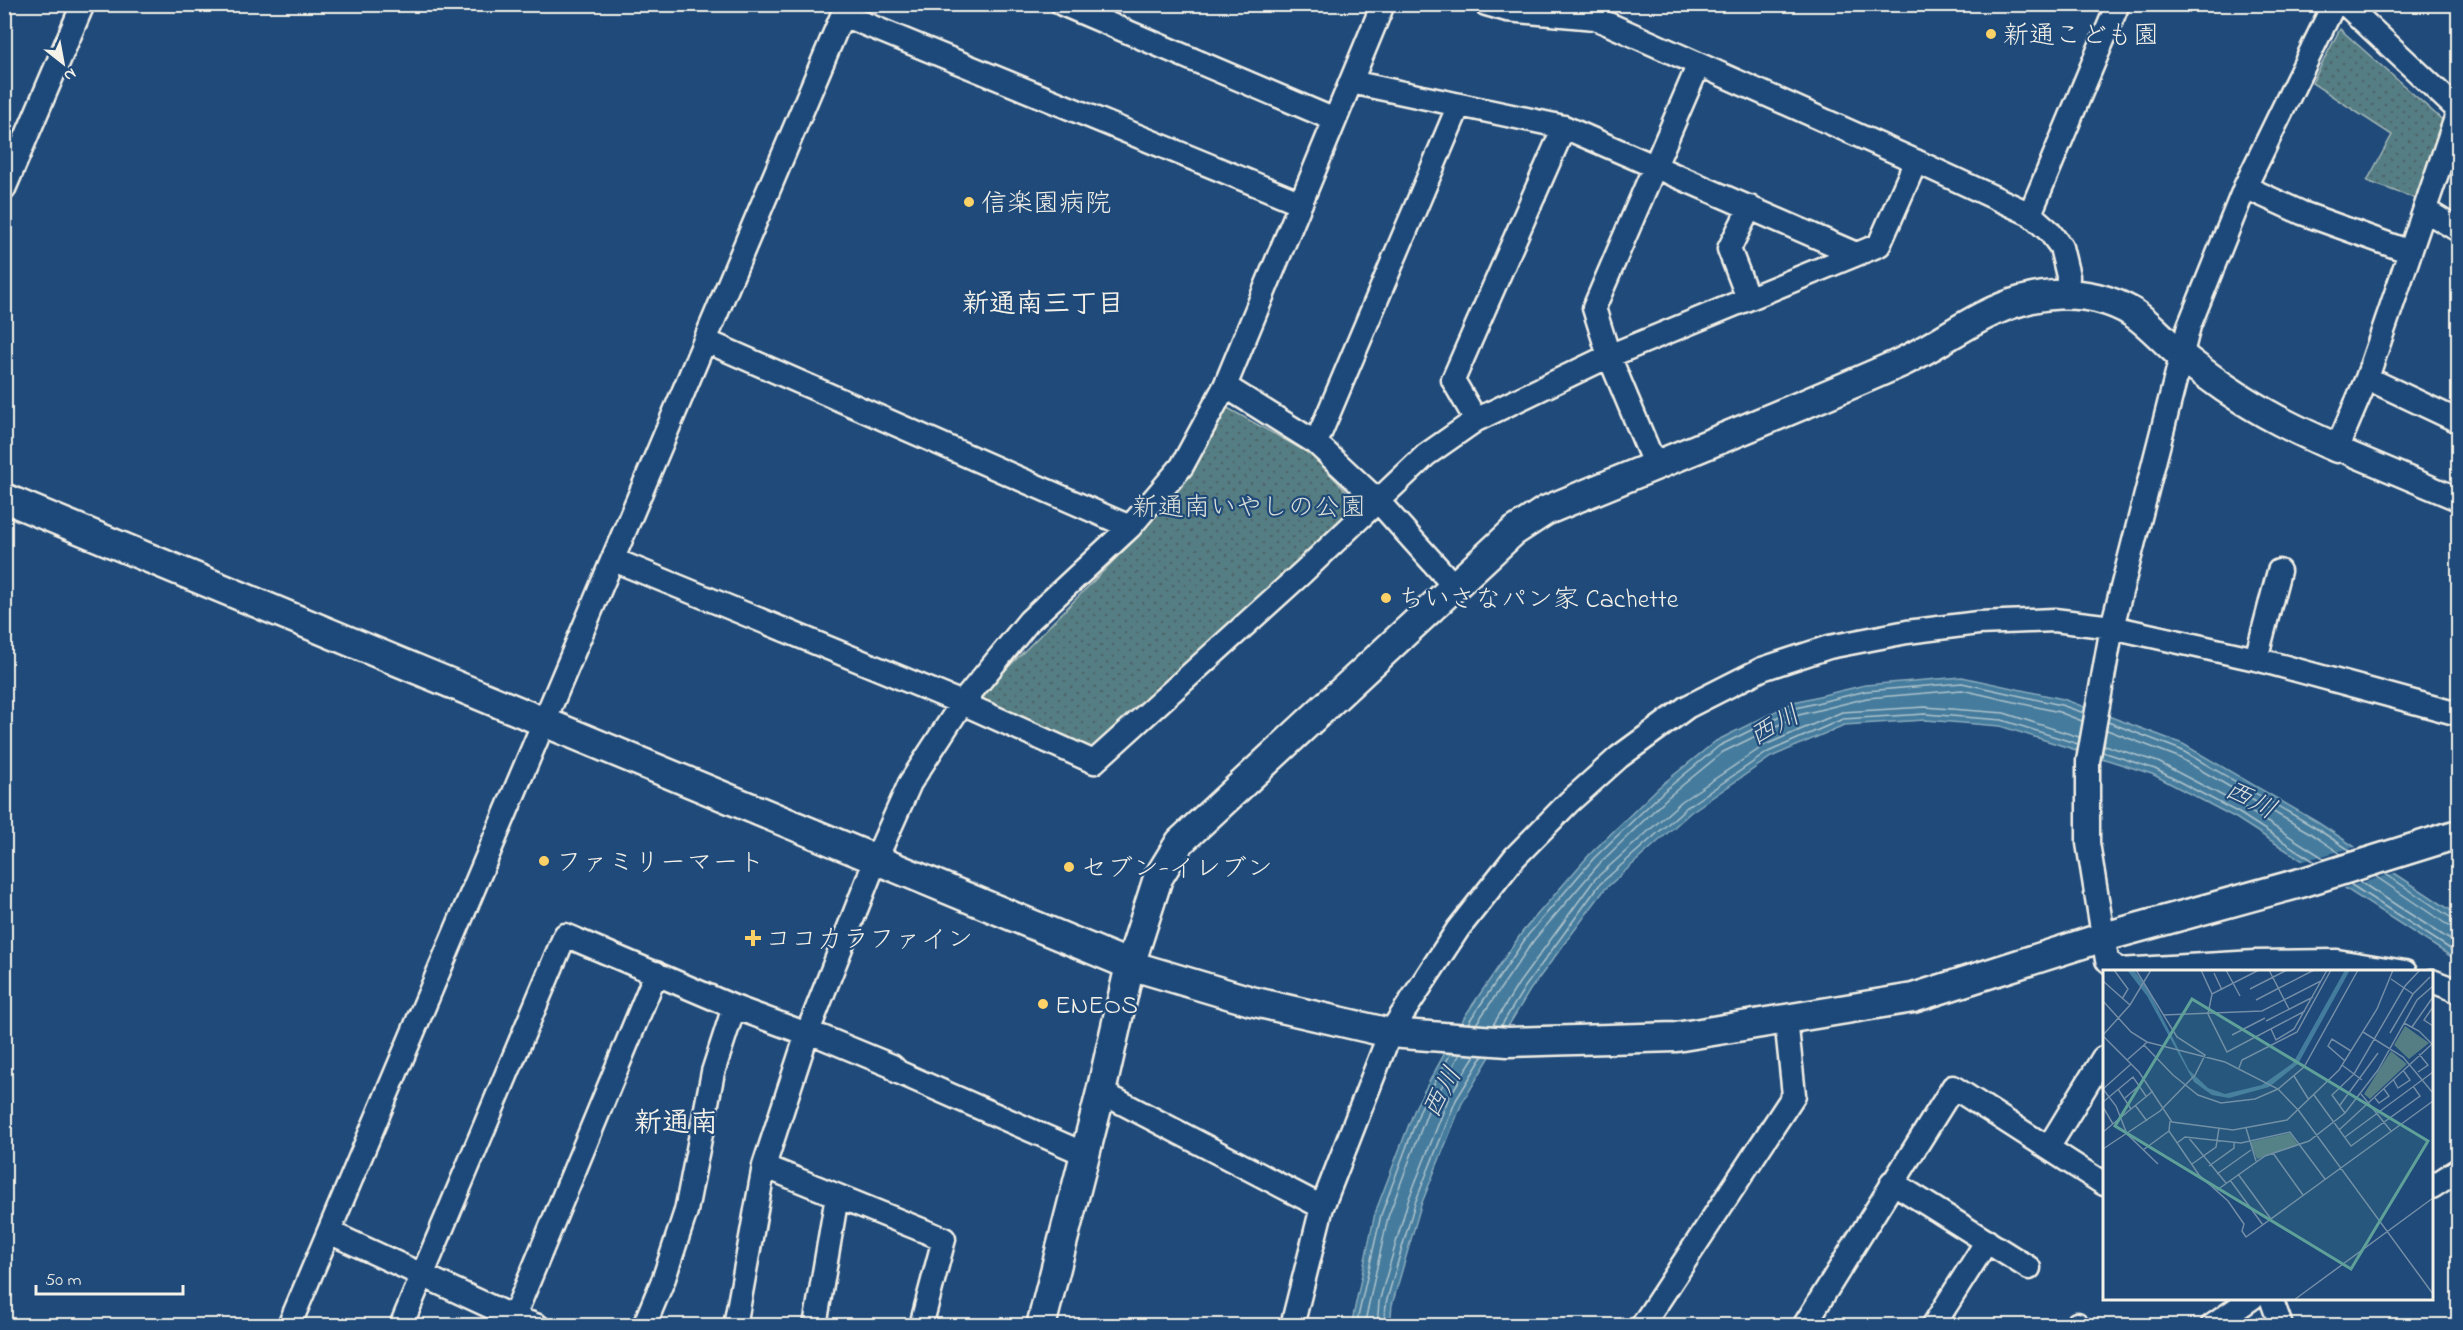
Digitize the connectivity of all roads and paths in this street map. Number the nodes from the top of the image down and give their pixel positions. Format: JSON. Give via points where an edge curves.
{"nodes":[{"id":1,"x":83,"y":4,"type":"edge"},
{"id":2,"x":1062,"y":4,"type":"edge"},
{"id":3,"x":1383,"y":4,"type":"edge"},
{"id":4,"x":1486,"y":4,"type":"edge"},
{"id":5,"x":2118,"y":4,"type":"edge"},
{"id":6,"x":2334,"y":4,"type":"edge"},
{"id":7,"x":2345,"y":4,"type":"edge"},
{"id":8,"x":845,"y":10,"type":"edge"},
{"id":9,"x":1698,"y":66,"type":"junction"},
{"id":10,"x":1351,"y":82,"type":"junction"},
{"id":11,"x":1459,"y":105,"type":"junction"},
{"id":12,"x":2458,"y":111,"type":"edge"},
{"id":13,"x":1335,"y":120,"type":"junction"},
{"id":14,"x":1564,"y":127,"type":"junction"},
{"id":15,"x":1916,"y":161,"type":"junction"},
{"id":16,"x":1656,"y":167,"type":"junction"},
{"id":17,"x":2246,"y":187,"type":"junction"},
{"id":18,"x":4,"y":189,"type":"edge"},
{"id":19,"x":1301,"y":203,"type":"junction"},
{"id":20,"x":2034,"y":206,"type":"junction"},
{"id":21,"x":1749,"y":207,"type":"junction"},
{"id":22,"x":2425,"y":210,"type":"junction"},
{"id":23,"x":2458,"y":230,"type":"edge"},
{"id":24,"x":2410,"y":252,"type":"junction"},
{"id":25,"x":1856,"y":254,"type":"junction"},
{"id":26,"x":2067,"y":295,"type":"junction"},
{"id":27,"x":1748,"y":298,"type":"junction"},
{"id":28,"x":706,"y":341,"type":"junction"},
{"id":29,"x":1610,"y":356,"type":"junction"},
{"id":30,"x":2182,"y":356,"type":"junction"},
{"id":31,"x":2367,"y":378,"type":"junction"},
{"id":32,"x":1225,"y":386,"type":"junction"},
{"id":33,"x":1476,"y":420,"type":"junction"},
{"id":34,"x":2458,"y":421,"type":"edge"},
{"id":35,"x":1316,"y":443,"type":"junction"},
{"id":36,"x":2337,"y":448,"type":"junction"},
{"id":37,"x":1655,"y":466,"type":"junction"},
{"id":38,"x":4,"y":498,"type":"edge"},
{"id":39,"x":2458,"y":499,"type":"edge"},
{"id":40,"x":1377,"y":500,"type":"junction"},
{"id":41,"x":1130,"y":527,"type":"junction"},
{"id":42,"x":614,"y":560,"type":"junction"},
{"id":43,"x":2279,"y":571,"type":"dead end"},
{"id":44,"x":1455,"y":587,"type":"junction"},
{"id":45,"x":2112,"y":627,"type":"junction"},
{"id":46,"x":2256,"y":659,"type":"junction"},
{"id":47,"x":962,"y":703,"type":"junction"},
{"id":48,"x":2458,"y":714,"type":"edge"},
{"id":49,"x":544,"y":721,"type":"junction"},
{"id":50,"x":2458,"y":834,"type":"edge"},
{"id":51,"x":876,"y":859,"type":"junction"},
{"id":52,"x":2104,"y":937,"type":"junction"},
{"id":53,"x":1130,"y":965,"type":"junction"},
{"id":54,"x":2119,"y":970,"type":"edge"},
{"id":55,"x":2119,"y":970,"type":"edge"},
{"id":56,"x":2392,"y":970,"type":"edge"},
{"id":57,"x":656,"y":973,"type":"junction"},
{"id":58,"x":2433,"y":981,"type":"edge"},
{"id":59,"x":2458,"y":991,"type":"edge"},
{"id":60,"x":734,"y":1007,"type":"junction"},
{"id":61,"x":1786,"y":1019,"type":"junction"},
{"id":62,"x":1390,"y":1033,"type":"junction"},
{"id":63,"x":807,"y":1034,"type":"junction"},
{"id":64,"x":2103,"y":1058,"type":"edge"},
{"id":65,"x":1101,"y":1092,"type":"junction"},
{"id":66,"x":2048,"y":1148,"type":"junction"},
{"id":67,"x":1085,"y":1154,"type":"junction"},
{"id":68,"x":764,"y":1166,"type":"junction"},
{"id":69,"x":2458,"y":1170,"type":"edge"},
{"id":70,"x":1892,"y":1182,"type":"junction"},
{"id":71,"x":2103,"y":1183,"type":"edge"},
{"id":72,"x":2433,"y":1186,"type":"edge"},
{"id":73,"x":837,"y":1196,"type":"junction"},
{"id":74,"x":1322,"y":1207,"type":"junction"},
{"id":75,"x":329,"y":1232,"type":"junction"},
{"id":76,"x":1987,"y":1241,"type":"junction"},
{"id":77,"x":2029,"y":1268,"type":"dead end"},
{"id":78,"x":422,"y":1275,"type":"junction"},
{"id":79,"x":2251,"y":1300,"type":"edge"},
{"id":80,"x":2271,"y":1300,"type":"edge"},
{"id":81,"x":511,"y":1321,"type":"edge"},
{"id":82,"x":290,"y":1326,"type":"edge"},
{"id":83,"x":401,"y":1326,"type":"edge"},
{"id":84,"x":538,"y":1326,"type":"edge"},
{"id":85,"x":644,"y":1326,"type":"edge"},
{"id":86,"x":735,"y":1326,"type":"edge"},
{"id":87,"x":814,"y":1326,"type":"edge"},
{"id":88,"x":921,"y":1326,"type":"edge"},
{"id":89,"x":1041,"y":1326,"type":"edge"},
{"id":90,"x":1292,"y":1326,"type":"edge"},
{"id":91,"x":1642,"y":1326,"type":"edge"},
{"id":92,"x":1804,"y":1326,"type":"edge"},
{"id":93,"x":1933,"y":1326,"type":"edge"},
{"id":94,"x":2212,"y":1326,"type":"edge"},
{"id":95,"x":2281,"y":1326,"type":"edge"}],
"edges":[{"from":1,"to":18,"type":"street"},
{"from":2,"to":13,"type":"street"},
{"from":3,"to":10,"type":"street"},
{"from":4,"to":9,"type":"street","via":[[1507,10],[1595,18]]},
{"from":5,"to":20,"type":"street"},
{"from":6,"to":17,"type":"street"},
{"from":7,"to":12,"type":"street"},
{"from":8,"to":19,"type":"street"},
{"from":8,"to":28,"type":"street"},
{"from":9,"to":15,"type":"street"},
{"from":9,"to":16,"type":"street"},
{"from":10,"to":11,"type":"street"},
{"from":10,"to":13,"type":"street"},
{"from":11,"to":14,"type":"street"},
{"from":11,"to":35,"type":"street"},
{"from":12,"to":22,"type":"street"},
{"from":13,"to":19,"type":"street"},
{"from":14,"to":16,"type":"street"},
{"from":14,"to":33,"type":"street","via":[[1453,380]]},
{"from":15,"to":20,"type":"street"},
{"from":15,"to":25,"type":"street","via":[[1879,245]]},
{"from":16,"to":21,"type":"street"},
{"from":16,"to":29,"type":"street","via":[[1594,308]]},
{"from":17,"to":24,"type":"street","via":[[2302,213]]},
{"from":17,"to":30,"type":"street","via":[[2189,326]]},
{"from":19,"to":32,"type":"street"},
{"from":20,"to":26,"type":"street","via":[[2061,247],[2068,276]]},
{"from":21,"to":25,"type":"street"},
{"from":21,"to":27,"type":"street","via":[[1729,249]]},
{"from":22,"to":23,"type":"street"},
{"from":22,"to":24,"type":"street"},
{"from":24,"to":31,"type":"street"},
{"from":25,"to":27,"type":"street"},
{"from":26,"to":30,"type":"street","via":[[2096,298],[2125,308],[2146,320]]},
{"from":26,"to":37,"type":"street","via":[[2021,300],[1992,312],[1902,362]]},
{"from":27,"to":29,"type":"street"},
{"from":28,"to":41,"type":"street"},
{"from":28,"to":42,"type":"street"},
{"from":29,"to":33,"type":"street"},
{"from":29,"to":37,"type":"street"},
{"from":30,"to":36,"type":"street","via":[[2280,423]]},
{"from":30,"to":45,"type":"street"},
{"from":31,"to":34,"type":"street"},
{"from":31,"to":36,"type":"street"},
{"from":32,"to":35,"type":"street"},
{"from":32,"to":41,"type":"street","via":[[1182,466]]},
{"from":33,"to":40,"type":"street","via":[[1426,455]]},
{"from":35,"to":40,"type":"street"},
{"from":36,"to":39,"type":"street"},
{"from":37,"to":44,"type":"street","via":[[1545,512],[1514,532]]},
{"from":38,"to":49,"type":"street"},
{"from":40,"to":44,"type":"street"},
{"from":40,"to":47,"type":"street","via":[[1094,762]]},
{"from":41,"to":47,"type":"street","via":[[1029,621]]},
{"from":42,"to":47,"type":"street"},
{"from":42,"to":49,"type":"street"},
{"from":43,"to":46,"type":"street"},
{"from":44,"to":53,"type":"street","via":[[1180,842],[1158,878]]},
{"from":45,"to":46,"type":"street"},
{"from":45,"to":52,"type":"street","via":[[2088,761],[2088,843]]},
{"from":45,"to":62,"type":"street","via":[[2054,620],[1978,623],[1907,632],[1829,647],[1762,669],[1687,707],[1619,758],[1515,857],[1458,929]]},
{"from":46,"to":48,"type":"street"},
{"from":47,"to":51,"type":"street","via":[[910,783]]},
{"from":49,"to":51,"type":"street"},
{"from":49,"to":75,"type":"street"},
{"from":50,"to":52,"type":"street","via":[[2304,882]]},
{"from":51,"to":53,"type":"street"},
{"from":51,"to":63,"type":"street"},
{"from":52,"to":55,"type":"street","via":[[2107,960]]},
{"from":52,"to":61,"type":"street","via":[[1913,998]]},
{"from":53,"to":62,"type":"street","via":[[1251,1001]]},
{"from":53,"to":65,"type":"street"},
{"from":54,"to":56,"type":"street","via":[[2337,961]]},
{"from":57,"to":60,"type":"street"},
{"from":57,"to":78,"type":"street","via":[[565,935]]},
{"from":57,"to":81,"type":"street"},
{"from":58,"to":59,"type":"street"},
{"from":60,"to":63,"type":"street"},
{"from":60,"to":85,"type":"street","via":[[713,1072],[686,1211]]},
{"from":61,"to":62,"type":"street","via":[[1676,1037],[1508,1042]]},
{"from":61,"to":91,"type":"street","via":[[1794,1095]]},
{"from":62,"to":74,"type":"street"},
{"from":63,"to":67,"type":"street","via":[[891,1066]]},
{"from":63,"to":68,"type":"street"},
{"from":64,"to":66,"type":"street"},
{"from":65,"to":67,"type":"street"},
{"from":65,"to":74,"type":"street"},
{"from":66,"to":70,"type":"street","via":[[1953,1087]]},
{"from":66,"to":71,"type":"street"},
{"from":67,"to":89,"type":"street"},
{"from":68,"to":73,"type":"street"},
{"from":68,"to":86,"type":"street"},
{"from":69,"to":72,"type":"street"},
{"from":70,"to":76,"type":"street"},
{"from":70,"to":92,"type":"street"},
{"from":73,"to":87,"type":"street"},
{"from":73,"to":88,"type":"street","via":[[944,1239]]},
{"from":74,"to":90,"type":"street"},
{"from":75,"to":78,"type":"street"},
{"from":75,"to":82,"type":"street"},
{"from":76,"to":77,"type":"street"},
{"from":76,"to":93,"type":"street"},
{"from":78,"to":81,"type":"street"},
{"from":78,"to":83,"type":"street"},
{"from":79,"to":94,"type":"street"},
{"from":80,"to":95,"type":"street"},
{"from":81,"to":84,"type":"street"}]}
